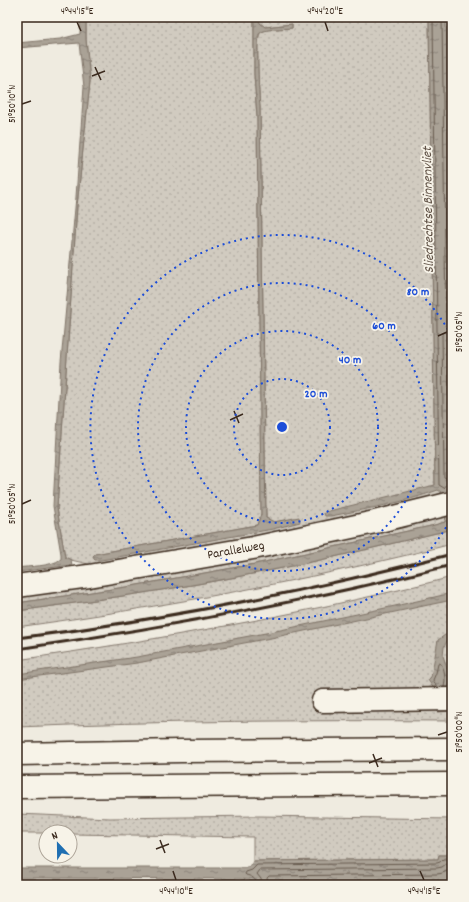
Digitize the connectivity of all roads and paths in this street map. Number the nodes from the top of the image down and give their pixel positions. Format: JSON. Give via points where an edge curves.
{"nodes":[{"id":1,"x":452,"y":503,"type":"edge"},
{"id":2,"x":17,"y":586,"type":"edge"},
{"id":3,"x":444,"y":699,"type":"edge"},
{"id":4,"x":322,"y":701,"type":"dead end"},
{"id":5,"x":452,"y":749,"type":"edge"},
{"id":6,"x":17,"y":754,"type":"edge"},
{"id":7,"x":452,"y":785,"type":"edge"},
{"id":8,"x":17,"y":787,"type":"edge"}],
"edges":[{"from":1,"to":2,"type":"main road","name":"Parallelweg","via":[[253,548]]},
{"from":3,"to":4,"type":"main road"},
{"from":5,"to":6,"type":"main road"},
{"from":7,"to":8,"type":"main road","via":[[429,783]]}]}
